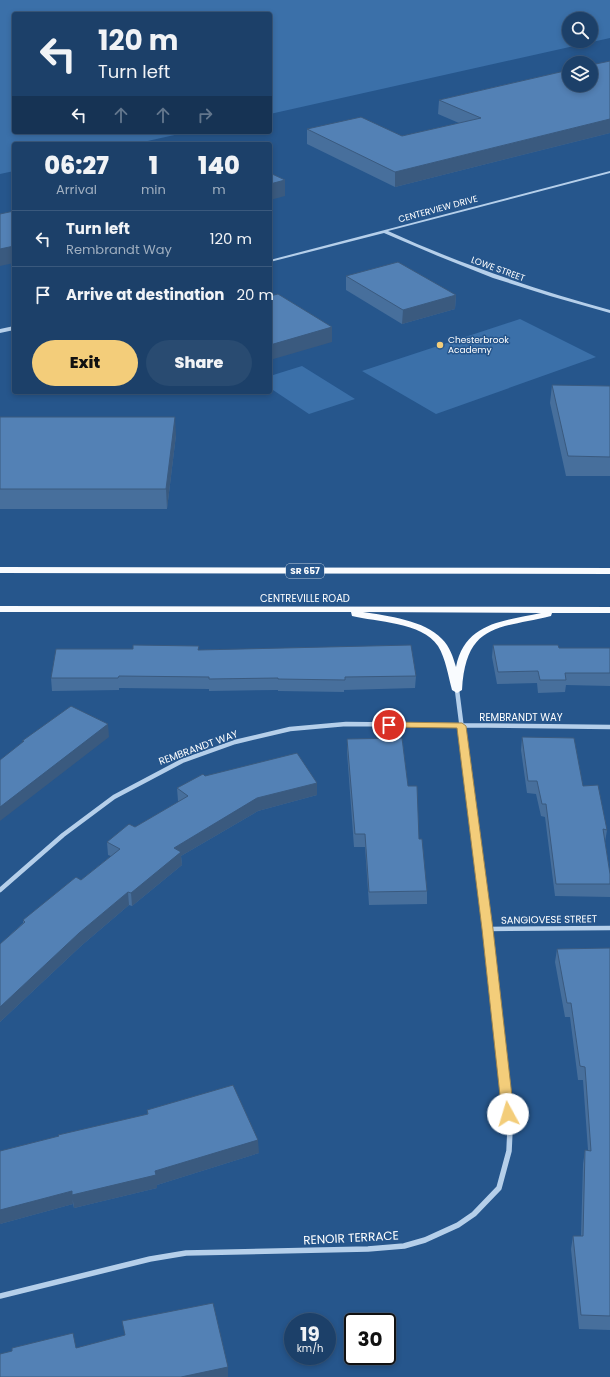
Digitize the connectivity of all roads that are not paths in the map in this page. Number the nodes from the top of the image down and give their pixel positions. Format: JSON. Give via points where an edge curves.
{"nodes":[{"id":1,"x":610,"y":172,"type":"edge"},
{"id":2,"x":384,"y":231,"type":"junction"},
{"id":3,"x":272,"y":260,"type":"edge"},
{"id":4,"x":610,"y":312,"type":"edge"},
{"id":5,"x":12,"y":328,"type":"edge"},
{"id":6,"x":0,"y":331,"type":"edge"},
{"id":7,"x":0,"y":570,"type":"edge"},
{"id":8,"x":610,"y":571,"type":"edge"},
{"id":9,"x":0,"y":609,"type":"edge"},
{"id":10,"x":321,"y":609,"type":"junction"},
{"id":11,"x":567,"y":610,"type":"junction"},
{"id":12,"x":610,"y":610,"type":"edge"},
{"id":13,"x":457,"y":690,"type":"junction"},
{"id":14,"x":462,"y":726,"type":"junction"},
{"id":15,"x":610,"y":727,"type":"edge"},
{"id":16,"x":0,"y":890,"type":"edge"},
{"id":17,"x":610,"y":928,"type":"edge"},
{"id":18,"x":488,"y":929,"type":"junction"},
{"id":19,"x":0,"y":1296,"type":"edge"}],
"edges":[{"from":1,"to":2,"type":"street","name":"CENTERVIEW DRIVE"},
{"from":2,"to":3,"type":"street","name":"CENTERVIEW DRIVE"},
{"from":2,"to":4,"type":"street","name":"LOWE STREET","via":[[494,277]]},
{"from":5,"to":6,"type":"street"},
{"from":7,"to":8,"type":"main road","number":"SR 657"},
{"from":9,"to":10,"type":"main road","name":"CENTREVILLE ROAD"},
{"from":10,"to":11,"type":"main road","name":"CENTREVILLE ROAD"},
{"from":10,"to":13,"type":"main road","via":[[377,618],[425,631],[439,640],[445,650]]},
{"from":11,"to":12,"type":"main road","name":"CENTREVILLE ROAD"},
{"from":11,"to":13,"type":"main road","via":[[497,626],[483,632],[470,642],[464,654]]},
{"from":13,"to":14,"type":"street","name":"RENOIR TERRACE"},
{"from":14,"to":15,"type":"street","name":"REMBRANDT WAY"},
{"from":14,"to":16,"type":"street","name":"REMBRANDT WAY","via":[[345,724],[257,736],[220,746],[155,773],[105,803],[80,821]]},
{"from":14,"to":18,"type":"street","name":"RENOIR TERRACE"},
{"from":17,"to":18,"type":"street","name":"SANGIOVESE STREET"},
{"from":18,"to":19,"type":"street","name":"RENOIR TERRACE","via":[[510,1130],[509,1151],[499,1188],[474,1214],[444,1232],[404,1246],[186,1253],[150,1259]]}]}
